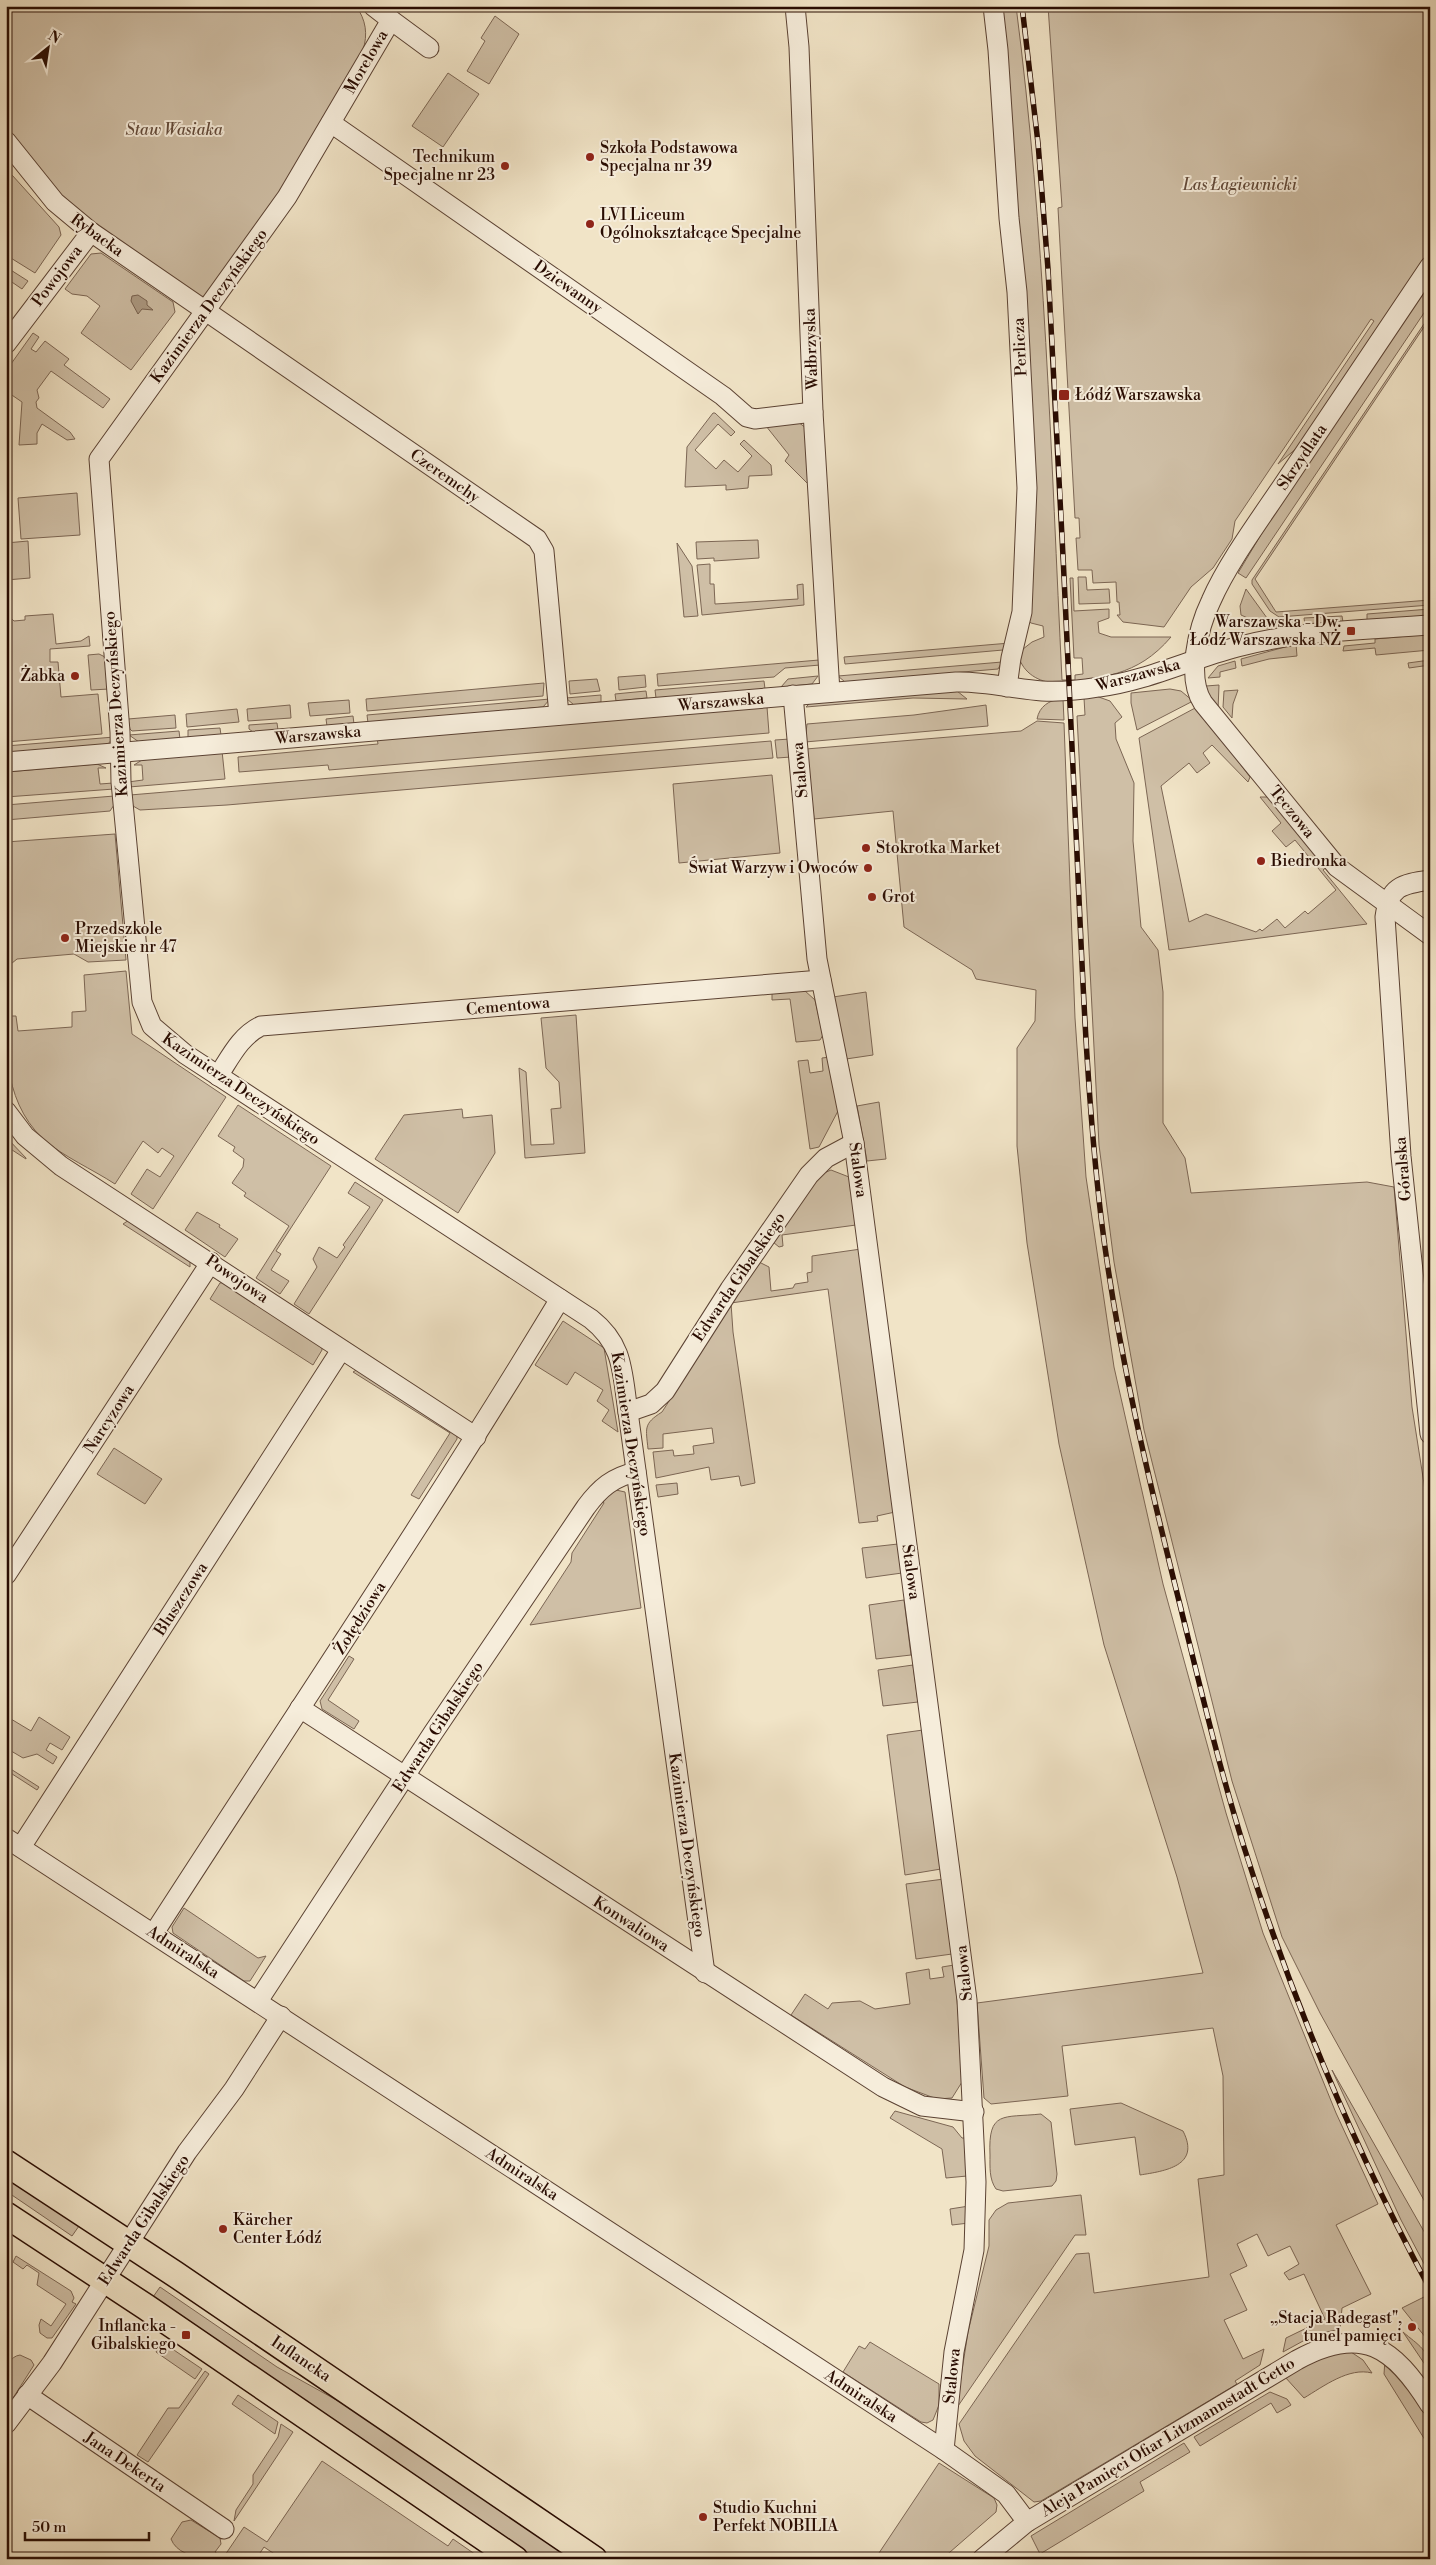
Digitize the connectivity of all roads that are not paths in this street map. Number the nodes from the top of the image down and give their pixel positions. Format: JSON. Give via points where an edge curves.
{"nodes":[{"id":1,"x":373,"y":6,"type":"edge"},
{"id":2,"x":796,"y":6,"type":"edge"},
{"id":3,"x":993,"y":6,"type":"edge"},
{"id":4,"x":391,"y":20,"type":"junction"},
{"id":5,"x":429,"y":48,"type":"dead end"},
{"id":6,"x":331,"y":123,"type":"junction"},
{"id":7,"x":6,"y":141,"type":"edge"},
{"id":8,"x":91,"y":232,"type":"junction"},
{"id":9,"x":1430,"y":266,"type":"edge"},
{"id":10,"x":205,"y":311,"type":"junction"},
{"id":11,"x":6,"y":344,"type":"edge"},
{"id":12,"x":813,"y":412,"type":"junction"},
{"id":13,"x":1430,"y":625,"type":"edge"},
{"id":14,"x":1197,"y":658,"type":"junction"},
{"id":15,"x":1007,"y":687,"type":"junction"},
{"id":16,"x":830,"y":692,"type":"junction"},
{"id":17,"x":793,"y":695,"type":"junction"},
{"id":18,"x":559,"y":715,"type":"junction"},
{"id":19,"x":120,"y":753,"type":"junction"},
{"id":20,"x":6,"y":762,"type":"edge"},
{"id":21,"x":1430,"y":880,"type":"edge"},
{"id":22,"x":1387,"y":903,"type":"junction"},
{"id":23,"x":1430,"y":935,"type":"edge"},
{"id":24,"x":821,"y":980,"type":"junction"},
{"id":25,"x":218,"y":1076,"type":"junction"},
{"id":26,"x":6,"y":1111,"type":"edge"},
{"id":27,"x":854,"y":1143,"type":"junction"},
{"id":28,"x":211,"y":1262,"type":"junction"},
{"id":29,"x":560,"y":1299,"type":"junction"},
{"id":30,"x":341,"y":1350,"type":"junction"},
{"id":31,"x":628,"y":1412,"type":"junction"},
{"id":32,"x":1430,"y":1434,"type":"edge"},
{"id":33,"x":476,"y":1437,"type":"junction"},
{"id":34,"x":636,"y":1472,"type":"junction"},
{"id":35,"x":6,"y":1576,"type":"edge"},
{"id":36,"x":300,"y":1708,"type":"junction"},
{"id":37,"x":406,"y":1775,"type":"junction"},
{"id":38,"x":14,"y":1842,"type":"edge"},
{"id":39,"x":154,"y":1933,"type":"junction"},
{"id":40,"x":705,"y":1973,"type":"junction"},
{"id":41,"x":258,"y":2001,"type":"junction"},
{"id":42,"x":281,"y":2016,"type":"junction"},
{"id":43,"x":974,"y":2112,"type":"junction"},
{"id":44,"x":6,"y":2163,"type":"edge"},
{"id":45,"x":6,"y":2215,"type":"edge"},
{"id":46,"x":128,"y":2244,"type":"junction"},
{"id":47,"x":105,"y":2281,"type":"junction"},
{"id":48,"x":27,"y":2395,"type":"junction"},
{"id":49,"x":1430,"y":2405,"type":"edge"},
{"id":50,"x":6,"y":2424,"type":"edge"},
{"id":51,"x":944,"y":2450,"type":"junction"},
{"id":52,"x":1027,"y":2522,"type":"junction"},
{"id":53,"x":224,"y":2529,"type":"dead end"},
{"id":54,"x":515,"y":2559,"type":"edge"},
{"id":55,"x":594,"y":2559,"type":"edge"},
{"id":56,"x":982,"y":2559,"type":"edge"}],
"edges":[{"from":1,"to":4,"type":"street","name":"Morelowa"},
{"from":2,"to":12,"type":"street","name":"Wałbrzyska"},
{"from":3,"to":15,"type":"street","name":"Perlicza","via":[[1017,292],[1027,488],[1022,612]]},
{"from":4,"to":5,"type":"street"},
{"from":4,"to":6,"type":"street","name":"Morelowa"},
{"from":6,"to":10,"type":"street","name":"Kazimierza Deczyńskiego","via":[[283,204]]},
{"from":6,"to":12,"type":"street","name":"Dziewanny","via":[[723,396],[747,417],[755,419]]},
{"from":7,"to":8,"type":"street","name":"Rybacka","via":[[55,202]]},
{"from":8,"to":10,"type":"street","name":"Rybacka"},
{"from":8,"to":11,"type":"street","name":"Powojowa"},
{"from":9,"to":14,"type":"street","name":"Skrzydlata","via":[[1216,591],[1202,627]]},
{"from":10,"to":18,"type":"street","name":"Czeremchy","via":[[542,544]]},
{"from":10,"to":19,"type":"street","name":"Kazimierza Deczyńskiego","via":[[99,459]]},
{"from":12,"to":16,"type":"street","name":"Wałbrzyska"},
{"from":13,"to":14,"type":"street","name":"Warszawska","via":[[1295,635]]},
{"from":14,"to":15,"type":"street","name":"Warszawska","via":[[1100,687],[1054,691]]},
{"from":14,"to":22,"type":"street","name":"Tęczowa","via":[[1197,689],[1203,704],[1333,862]]},
{"from":15,"to":16,"type":"street","name":"Warszawska","via":[[956,682]]},
{"from":16,"to":17,"type":"street","name":"Warszawska"},
{"from":17,"to":18,"type":"street","name":"Warszawska"},
{"from":17,"to":24,"type":"street","name":"Stalowa"},
{"from":18,"to":19,"type":"street","name":"Warszawska"},
{"from":19,"to":20,"type":"street","name":"Warszawska"},
{"from":19,"to":25,"type":"street","name":"Kazimierza Deczyńskiego","via":[[144,1011],[160,1035]]},
{"from":21,"to":22,"type":"street","via":[[1405,884],[1391,895]]},
{"from":22,"to":23,"type":"street","name":"Tęczowa"},
{"from":22,"to":32,"type":"street","name":"Góralska","via":[[1385,943],[1402,1156]]},
{"from":24,"to":25,"type":"street","name":"Cementowa","via":[[261,1026],[242,1039]]},
{"from":24,"to":27,"type":"street","name":"Stalowa"},
{"from":25,"to":29,"type":"street","name":"Kazimierza Deczyńskiego"},
{"from":26,"to":28,"type":"street","name":"Powojowa","via":[[25,1136],[54,1160]]},
{"from":27,"to":31,"type":"street","name":"Edwarda Gibalskiego","via":[[826,1158],[809,1175],[662,1394],[651,1404]]},
{"from":27,"to":43,"type":"street","name":"Stalowa","via":[[962,1949]]},
{"from":28,"to":30,"type":"street","name":"Powojowa"},
{"from":28,"to":35,"type":"street","name":"Narcyzowa"},
{"from":29,"to":31,"type":"street","name":"Kazimierza Deczyńskiego","via":[[598,1325],[615,1344]]},
{"from":29,"to":33,"type":"street","name":"Żołędziowa"},
{"from":30,"to":33,"type":"street","name":"Powojowa"},
{"from":30,"to":38,"type":"street","name":"Bluszczowa"},
{"from":31,"to":34,"type":"street","name":"Kazimierza Deczyńskiego"},
{"from":33,"to":36,"type":"street","name":"Żołędziowa"},
{"from":34,"to":37,"type":"street","name":"Edwarda Gibalskiego","via":[[615,1478],[597,1492]]},
{"from":34,"to":40,"type":"street","name":"Kazimierza Deczyńskiego"},
{"from":36,"to":37,"type":"street","name":"Konwaliowa"},
{"from":36,"to":39,"type":"street","name":"Żołędziowa"},
{"from":37,"to":40,"type":"street","name":"Konwaliowa"},
{"from":37,"to":41,"type":"street","name":"Edwarda Gibalskiego"},
{"from":38,"to":39,"type":"street","name":"Admiralska"},
{"from":39,"to":41,"type":"street","name":"Admiralska"},
{"from":40,"to":43,"type":"street","name":"Konwaliowa","via":[[883,2087],[922,2106]]},
{"from":41,"to":42,"type":"street","name":"Admiralska"},
{"from":42,"to":46,"type":"street","name":"Edwarda Gibalskiego"},
{"from":42,"to":51,"type":"street","name":"Admiralska"},
{"from":43,"to":51,"type":"street","name":"Stalowa","via":[[974,2250],[954,2352]]},
{"from":44,"to":46,"type":"main road","name":"Inflancka"},
{"from":45,"to":47,"type":"main road"},
{"from":46,"to":47,"type":"street","name":"Edwarda Gibalskiego"},
{"from":46,"to":55,"type":"main road","name":"Inflancka"},
{"from":47,"to":48,"type":"street","name":"Edwarda Gibalskiego","via":[[52,2364]]},
{"from":47,"to":54,"type":"main road"},
{"from":48,"to":50,"type":"street","name":"Edwarda Gibalskiego"},
{"from":48,"to":53,"type":"street","name":"Jana Dekerta"},
{"from":49,"to":52,"type":"street","name":"Aleja Pamięci Ofiar Litzmannstadt Getto","via":[[1403,2366],[1382,2350],[1358,2344],[1322,2347]]},
{"from":51,"to":52,"type":"street","name":"Admiralska","via":[[1006,2494]]},
{"from":52,"to":56,"type":"street","name":"Aleja Pamięci Ofiar Litzmannstadt Getto"}]}
